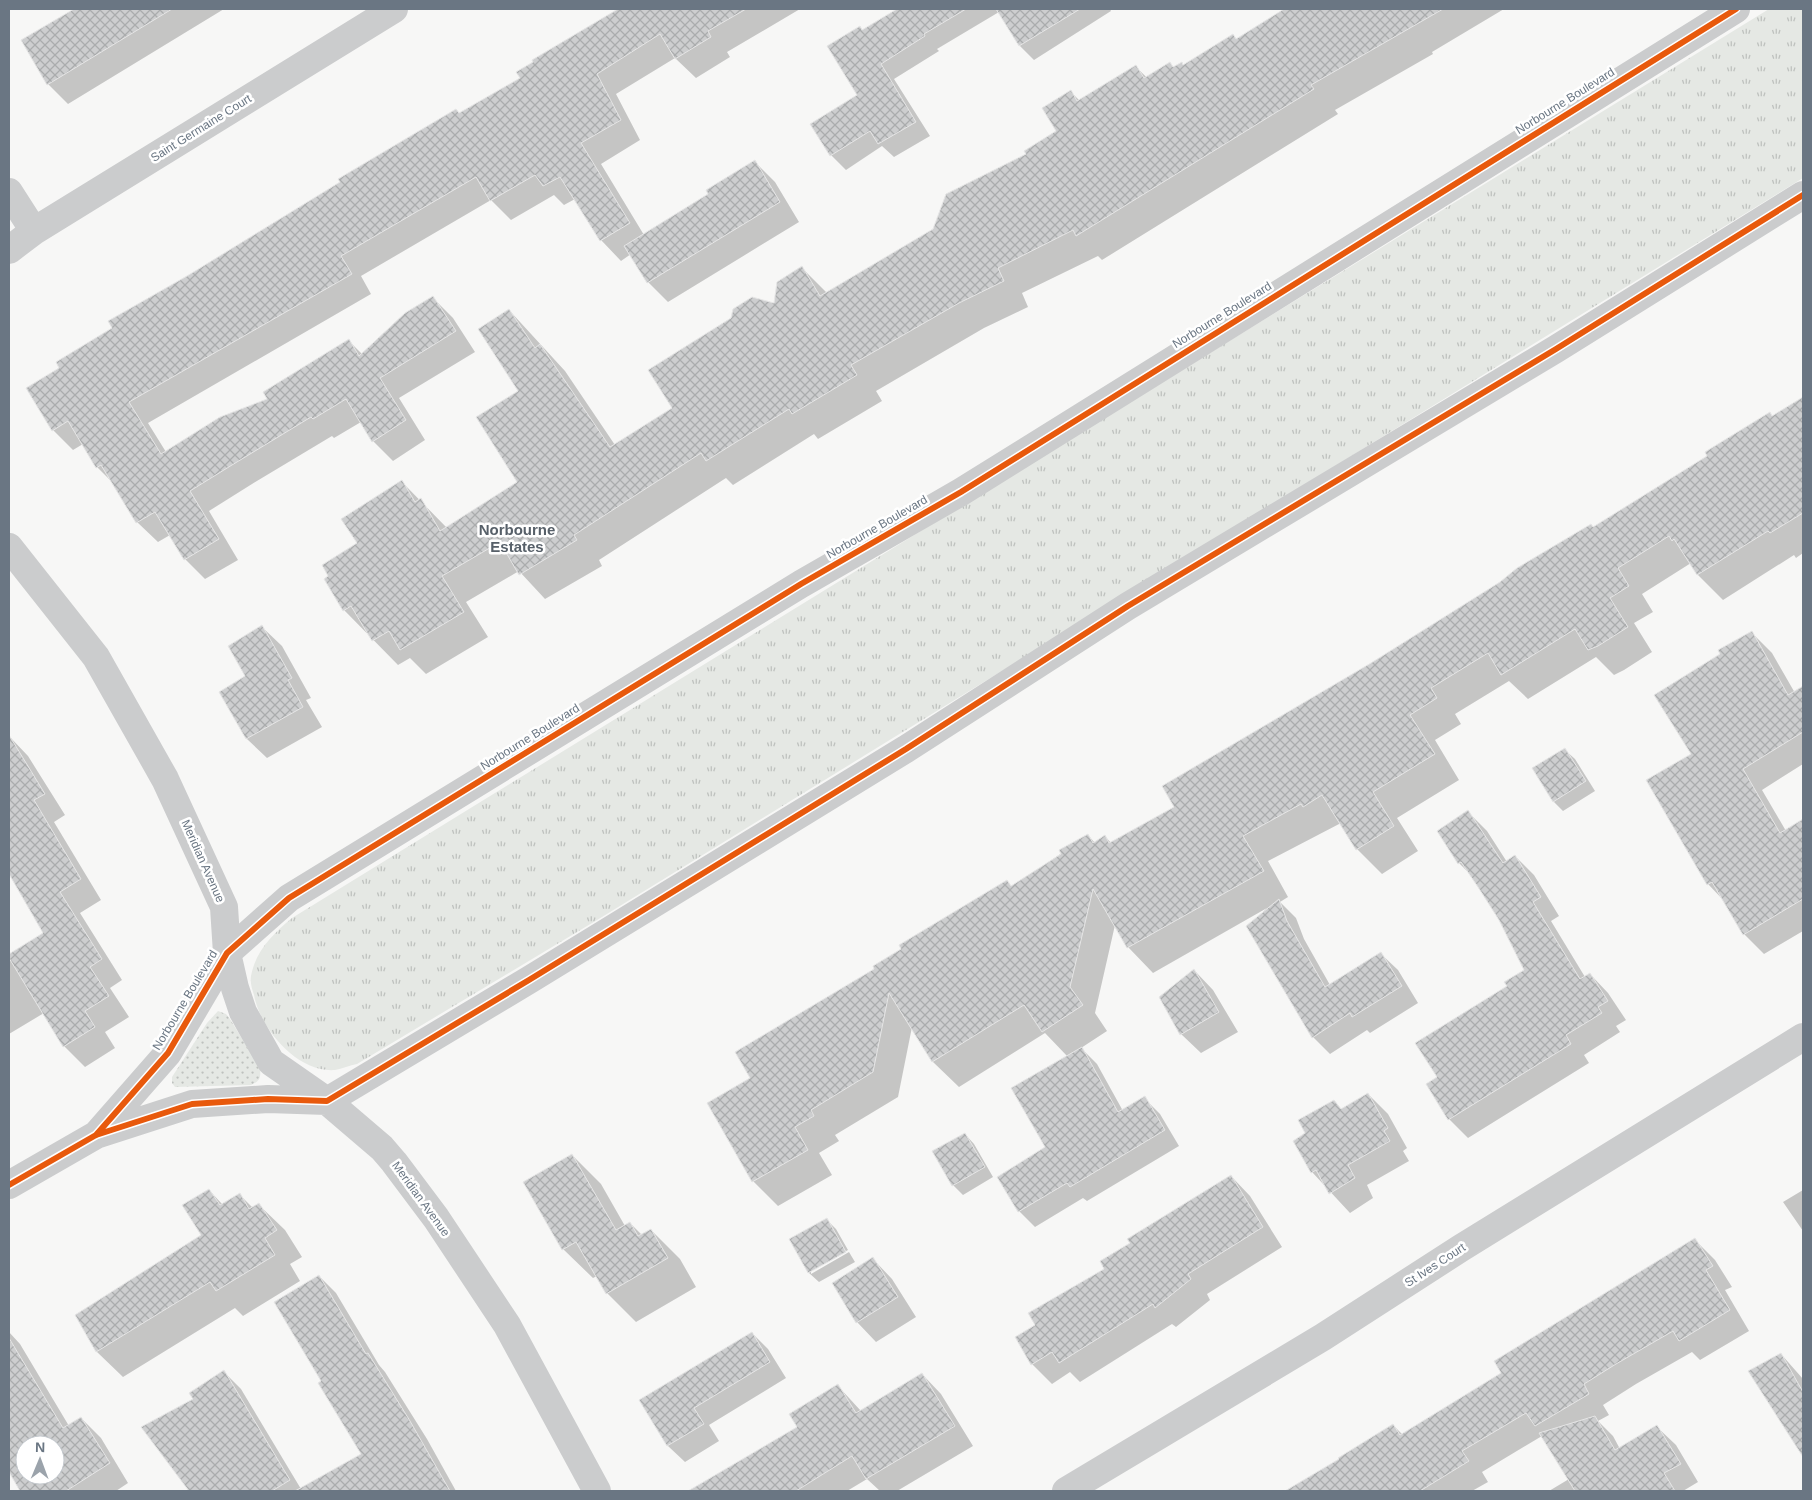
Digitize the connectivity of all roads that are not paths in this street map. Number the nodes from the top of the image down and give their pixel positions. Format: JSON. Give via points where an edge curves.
{"nodes":[{"id":1,"x":394,"y":9,"type":"edge"},
{"id":2,"x":1736,"y":9,"type":"edge"},
{"id":3,"x":9,"y":192,"type":"edge"},
{"id":4,"x":1803,"y":195,"type":"edge"},
{"id":5,"x":34,"y":231,"type":"junction"},
{"id":6,"x":9,"y":250,"type":"edge"},
{"id":7,"x":9,"y":547,"type":"edge"},
{"id":8,"x":228,"y":953,"type":"junction"},
{"id":9,"x":1803,"y":1037,"type":"edge"},
{"id":10,"x":326,"y":1100,"type":"junction"},
{"id":11,"x":96,"y":1135,"type":"junction"},
{"id":12,"x":9,"y":1185,"type":"edge"},
{"id":13,"x":597,"y":1491,"type":"edge"},
{"id":14,"x":1066,"y":1491,"type":"edge"}],
"edges":[{"from":1,"to":5,"type":"street","name":"Saint Germaine Court"},
{"from":2,"to":8,"type":"street","name":"Norbourne Boulevard","via":[[960,492],[801,584],[289,898]]},
{"from":3,"to":5,"type":"street"},
{"from":4,"to":10,"type":"street","via":[[1556,349],[1128,606],[806,811]]},
{"from":5,"to":6,"type":"street","name":"Saint Germaine Court"},
{"from":7,"to":8,"type":"street","name":"Meridian Avenue","via":[[96,657],[165,779],[224,907]]},
{"from":8,"to":10,"type":"street","name":"Meridian Avenue","via":[[243,1012],[271,1062]]},
{"from":8,"to":11,"type":"street","name":"Norbourne Boulevard","via":[[168,1053]]},
{"from":9,"to":14,"type":"street","name":"St Ives Court","via":[[1323,1337]]},
{"from":10,"to":11,"type":"street","name":"Norbourne Boulevard","via":[[268,1099],[192,1104]]},
{"from":10,"to":13,"type":"street","name":"Meridian Avenue","via":[[382,1148],[436,1218],[507,1325]]},
{"from":11,"to":12,"type":"street","name":"Norbourne Boulevard"}]}
